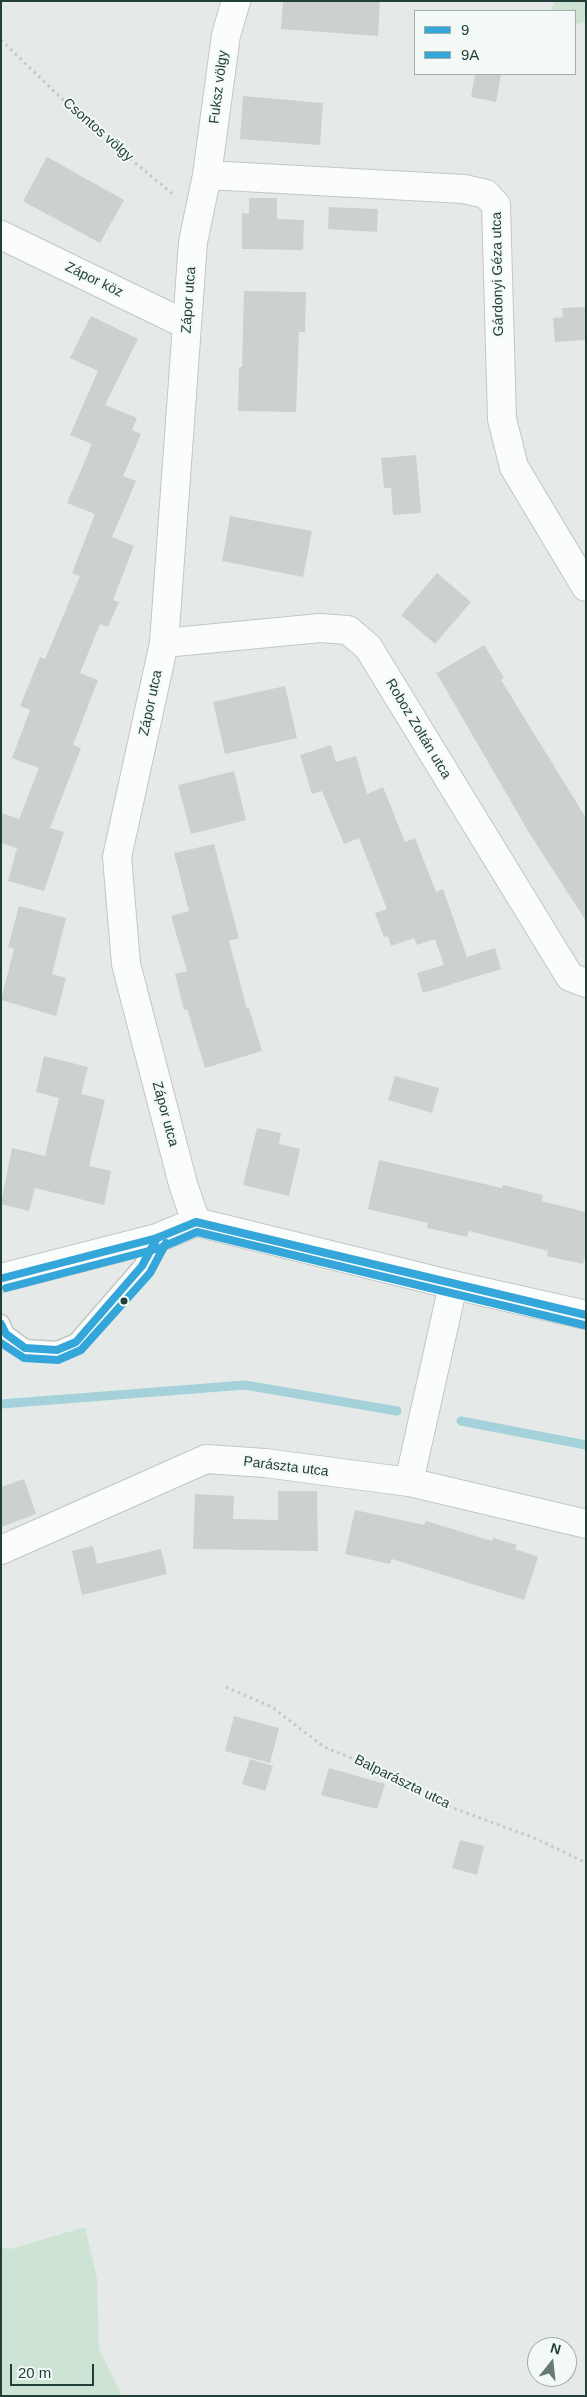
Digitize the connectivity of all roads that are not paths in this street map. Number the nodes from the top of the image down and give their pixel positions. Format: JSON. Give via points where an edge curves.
{"nodes":[{"id":1,"x":236,"y":1,"type":"edge"},
{"id":2,"x":207,"y":175,"type":"junction"},
{"id":3,"x":1,"y":235,"type":"edge"},
{"id":4,"x":187,"y":325,"type":"junction"},
{"id":5,"x":586,"y":587,"type":"edge"},
{"id":6,"x":164,"y":643,"type":"junction"},
{"id":7,"x":586,"y":983,"type":"edge"},
{"id":8,"x":196,"y":1222,"type":"junction"},
{"id":9,"x":157,"y":1238,"type":"junction"},
{"id":10,"x":2,"y":1280,"type":"edge"},
{"id":11,"x":453,"y":1285,"type":"junction"},
{"id":12,"x":586,"y":1315,"type":"edge"},
{"id":13,"x":1,"y":1323,"type":"edge"},
{"id":14,"x":409,"y":1482,"type":"junction"},
{"id":15,"x":586,"y":1524,"type":"edge"},
{"id":16,"x":1,"y":1550,"type":"edge"}],
"edges":[{"from":1,"to":2,"type":"street","name":"Fuksz völgy","via":[[226,34]]},
{"from":2,"to":4,"type":"street","name":"Zápor utca","via":[[193,242]]},
{"from":2,"to":5,"type":"street","name":"Gárdonyi Géza utca","via":[[464,189],[486,194],[496,205],[502,419],[514,467]]},
{"from":3,"to":4,"type":"street","name":"Zápor köz"},
{"from":4,"to":6,"type":"street","name":"Zápor utca"},
{"from":6,"to":7,"type":"street","name":"Roboz Zoltán utca","via":[[320,628],[348,630],[368,646],[570,977]]},
{"from":6,"to":8,"type":"street","name":"Zápor utca","via":[[117,857],[126,964],[183,1184]]},
{"from":8,"to":9,"type":"street"},
{"from":8,"to":11,"type":"street"},
{"from":9,"to":10,"type":"street"},
{"from":9,"to":13,"type":"lane","via":[[142,1266],[76,1342],[57,1350],[25,1348],[6,1334]]},
{"from":11,"to":12,"type":"street"},
{"from":11,"to":14,"type":"street"},
{"from":14,"to":15,"type":"street","name":"Parászta utca"},
{"from":14,"to":16,"type":"street","name":"Parászta utca","via":[[264,1463],[206,1459]]}]}
